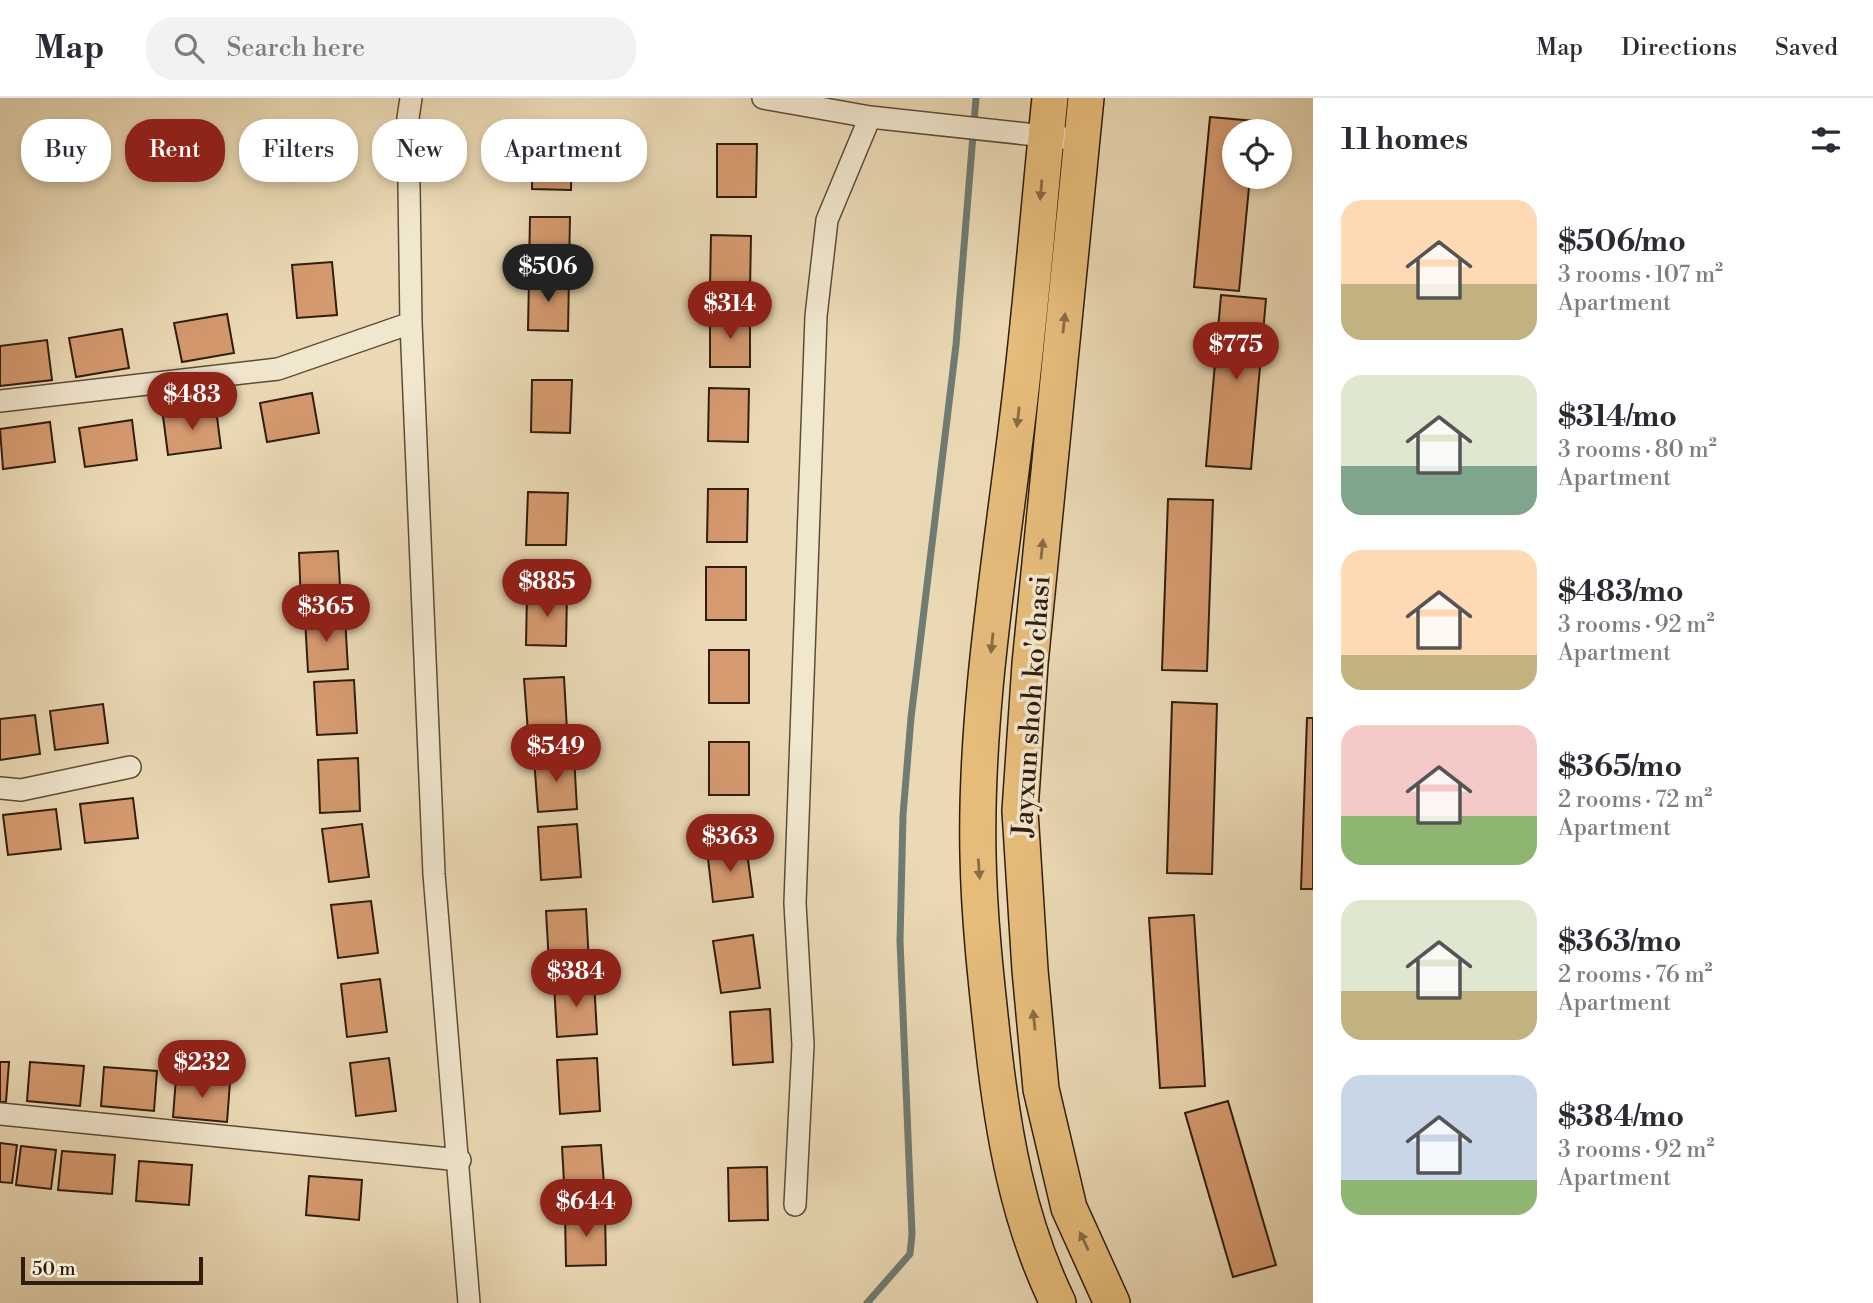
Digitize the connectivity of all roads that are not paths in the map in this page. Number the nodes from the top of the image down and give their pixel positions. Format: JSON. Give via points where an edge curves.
{"nodes":[{"id":1,"x":411,"y":98,"type":"edge"},
{"id":2,"x":763,"y":98,"type":"edge"},
{"id":3,"x":1050,"y":98,"type":"edge"},
{"id":4,"x":1086,"y":98,"type":"edge"},
{"id":5,"x":870,"y":117,"type":"junction"},
{"id":6,"x":1046,"y":136,"type":"junction"},
{"id":7,"x":1082,"y":139,"type":"junction"},
{"id":8,"x":411,"y":323,"type":"junction"},
{"id":9,"x":0,"y":401,"type":"edge"},
{"id":10,"x":130,"y":767,"type":"dead end"},
{"id":11,"x":0,"y":788,"type":"edge"},
{"id":12,"x":0,"y":1114,"type":"edge"},
{"id":13,"x":460,"y":1160,"type":"junction"},
{"id":14,"x":795,"y":1205,"type":"dead end"},
{"id":15,"x":469,"y":1303,"type":"edge"},
{"id":16,"x":1058,"y":1303,"type":"edge"},
{"id":17,"x":1112,"y":1303,"type":"edge"}],
"edges":[{"from":1,"to":8,"type":"street"},
{"from":2,"to":5,"type":"street"},
{"from":3,"to":6,"type":"highway","name":"Jayxun shoh ko'chasi"},
{"from":4,"to":7,"type":"highway","name":"Jayxun shoh ko'chasi"},
{"from":5,"to":6,"type":"street"},
{"from":5,"to":14,"type":"street","via":[[827,220],[816,316],[795,903],[803,1045]]},
{"from":6,"to":7,"type":"street"},
{"from":6,"to":16,"type":"highway","name":"Jayxun shoh ko'chasi","one_way":true,"via":[[981,743],[978,853],[999,1098],[1024,1221]]},
{"from":17,"to":7,"type":"highway","name":"Jayxun shoh ko'chasi","one_way":true,"via":[[1069,1208],[1041,1089],[1020,811],[1030,664]]},
{"from":8,"to":9,"type":"street","via":[[278,369]]},
{"from":8,"to":13,"type":"street","via":[[434,874]]},
{"from":10,"to":11,"type":"street","via":[[21,790]]},
{"from":12,"to":13,"type":"street"},
{"from":13,"to":15,"type":"street"}]}
